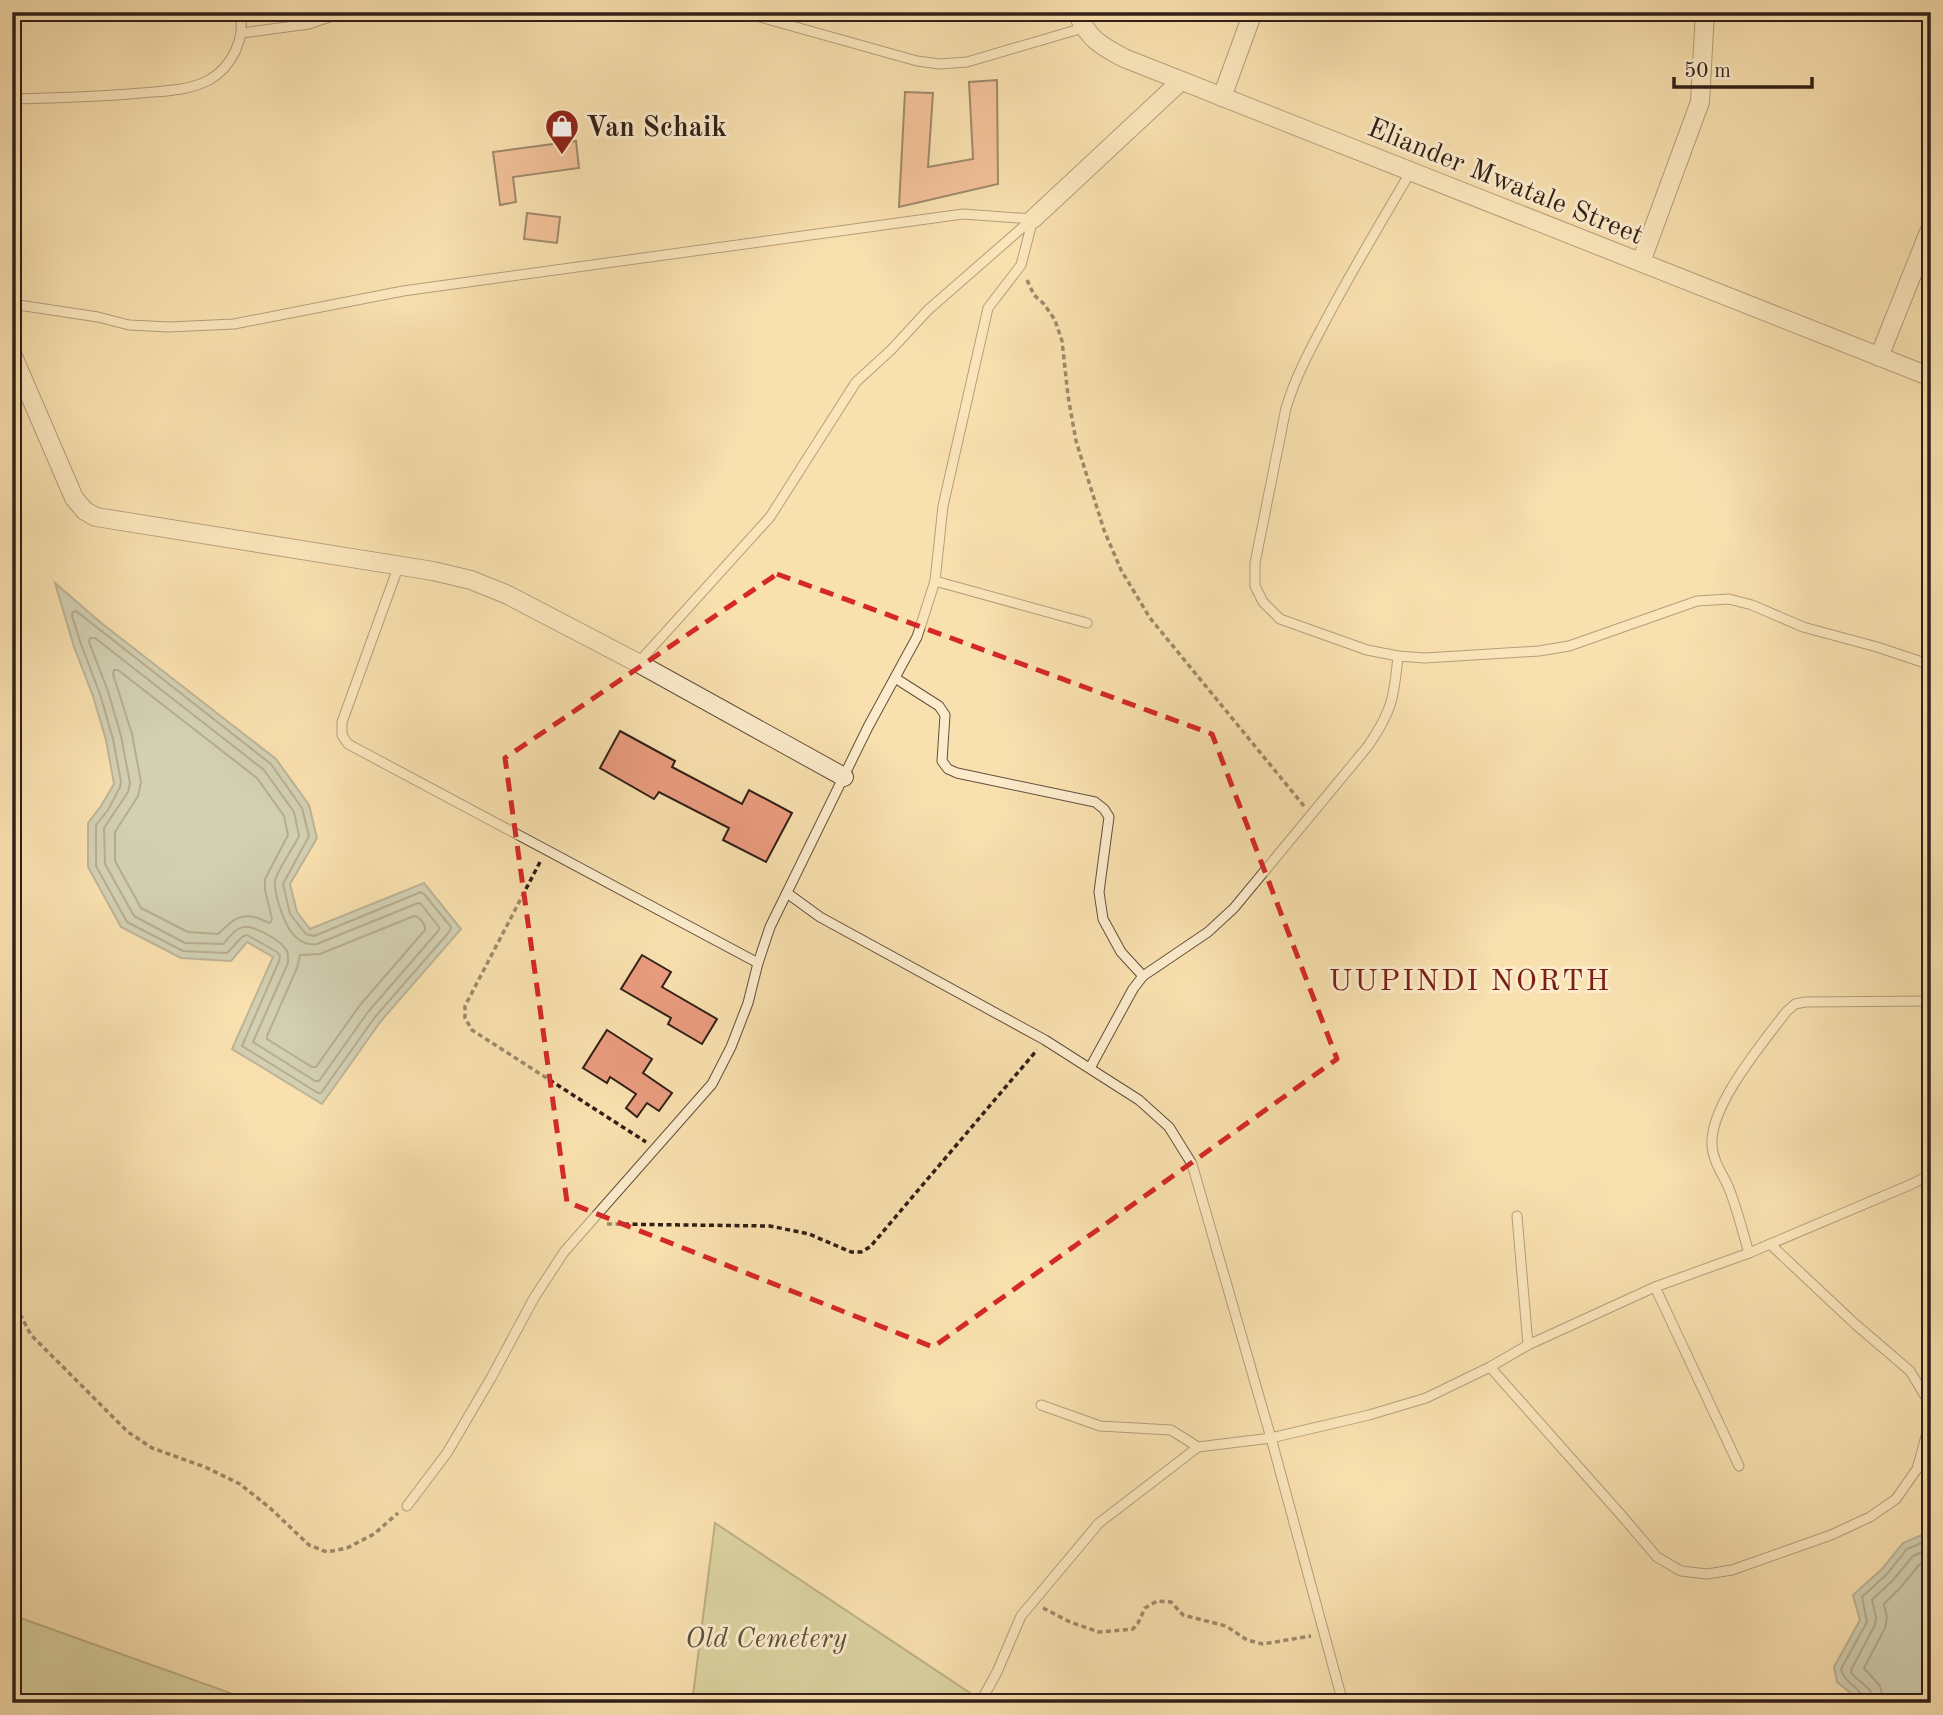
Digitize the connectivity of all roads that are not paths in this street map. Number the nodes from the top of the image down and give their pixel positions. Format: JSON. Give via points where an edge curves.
{"nodes":[{"id":1,"x":240,"y":12,"type":"edge"},
{"id":2,"x":344,"y":12,"type":"edge"},
{"id":3,"x":743,"y":12,"type":"edge"},
{"id":4,"x":1253,"y":12,"type":"edge"},
{"id":5,"x":1705,"y":12,"type":"edge"},
{"id":6,"x":1080,"y":20,"type":"edge"},
{"id":7,"x":242,"y":33,"type":"junction"},
{"id":8,"x":1181,"y":81,"type":"junction"},
{"id":9,"x":1222,"y":97,"type":"junction"},
{"id":10,"x":12,"y":99,"type":"edge"},
{"id":11,"x":1411,"y":171,"type":"junction"},
{"id":12,"x":1033,"y":219,"type":"junction"},
{"id":13,"x":1931,"y":227,"type":"edge"},
{"id":14,"x":1641,"y":262,"type":"junction"},
{"id":15,"x":12,"y":304,"type":"edge"},
{"id":16,"x":12,"y":354,"type":"edge"},
{"id":17,"x":1879,"y":357,"type":"junction"},
{"id":18,"x":1931,"y":377,"type":"edge"},
{"id":19,"x":398,"y":565,"type":"junction"},
{"id":20,"x":935,"y":581,"type":"junction"},
{"id":21,"x":1087,"y":623,"type":"dead end"},
{"id":22,"x":1398,"y":656,"type":"junction"},
{"id":23,"x":638,"y":663,"type":"junction"},
{"id":24,"x":1931,"y":665,"type":"edge"},
{"id":25,"x":895,"y":678,"type":"junction"},
{"id":26,"x":844,"y":778,"type":"junction"},
{"id":27,"x":787,"y":893,"type":"junction"},
{"id":28,"x":758,"y":963,"type":"junction"},
{"id":29,"x":1143,"y":976,"type":"junction"},
{"id":30,"x":1931,"y":1001,"type":"edge"},
{"id":31,"x":1090,"y":1068,"type":"junction"},
{"id":32,"x":1931,"y":1174,"type":"edge"},
{"id":33,"x":1517,"y":1216,"type":"dead end"},
{"id":34,"x":1770,"y":1244,"type":"junction"},
{"id":35,"x":1749,"y":1253,"type":"junction"},
{"id":36,"x":1655,"y":1287,"type":"junction"},
{"id":37,"x":1528,"y":1345,"type":"junction"},
{"id":38,"x":1490,"y":1367,"type":"junction"},
{"id":39,"x":1041,"y":1405,"type":"dead end"},
{"id":40,"x":1271,"y":1438,"type":"junction"},
{"id":41,"x":1198,"y":1447,"type":"junction"},
{"id":42,"x":1739,"y":1466,"type":"dead end"},
{"id":43,"x":407,"y":1506,"type":"road end"},
{"id":44,"x":980,"y":1703,"type":"edge"},
{"id":45,"x":1343,"y":1703,"type":"edge"}],
"edges":[{"from":1,"to":7,"type":"lane"},
{"from":2,"to":7,"type":"lane","via":[[309,24]]},
{"from":3,"to":6,"type":"lane","via":[[940,64],[967,62]]},
{"from":4,"to":9,"type":"street"},
{"from":5,"to":14,"type":"street","via":[[1700,102]]},
{"from":6,"to":8,"type":"street","name":"Eliander Mwatale Street","via":[[1100,45]]},
{"from":7,"to":10,"type":"lane","via":[[224,68],[186,88]]},
{"from":8,"to":9,"type":"street","name":"Eliander Mwatale Street"},
{"from":8,"to":12,"type":"street"},
{"from":9,"to":11,"type":"street","name":"Eliander Mwatale Street"},
{"from":11,"to":14,"type":"street","name":"Eliander Mwatale Street"},
{"from":11,"to":22,"type":"lane","via":[[1293,385],[1255,563],[1255,586],[1280,619],[1367,650]]},
{"from":12,"to":15,"type":"lane","via":[[963,214],[403,291],[234,324],[129,326]]},
{"from":12,"to":20,"type":"lane","via":[[1021,265],[988,308],[943,506]]},
{"from":12,"to":23,"type":"lane","via":[[928,310],[856,382],[770,517]]},
{"from":13,"to":17,"type":"street"},
{"from":14,"to":17,"type":"street","name":"Eliander Mwatale Street"},
{"from":16,"to":19,"type":"street","via":[[74,498],[85,511],[96,517]]},
{"from":17,"to":18,"type":"street","name":"Eliander Mwatale Street"},
{"from":19,"to":23,"type":"street","via":[[471,580],[496,590]]},
{"from":19,"to":28,"type":"lane","via":[[342,722],[348,744]]},
{"from":20,"to":21,"type":"lane"},
{"from":20,"to":25,"type":"lane","via":[[917,637]]},
{"from":22,"to":24,"type":"lane","via":[[1425,658],[1569,646],[1697,601],[1728,599]]},
{"from":22,"to":29,"type":"lane","via":[[1391,708],[1368,746],[1234,908],[1208,932]]},
{"from":23,"to":26,"type":"street"},
{"from":25,"to":26,"type":"lane"},
{"from":25,"to":29,"type":"lane","via":[[939,706],[945,715],[942,761],[948,769],[1095,802],[1104,809],[1109,817],[1099,892],[1103,919],[1121,951]]},
{"from":26,"to":27,"type":"lane"},
{"from":27,"to":28,"type":"lane"},
{"from":27,"to":31,"type":"lane","via":[[856,938]]},
{"from":28,"to":43,"type":"lane","via":[[748,1003],[712,1084],[564,1252],[447,1453]]},
{"from":29,"to":31,"type":"lane"},
{"from":30,"to":35,"type":"lane","via":[[1795,1004],[1749,1062],[1724,1102],[1712,1146]]},
{"from":31,"to":40,"type":"lane","via":[[1139,1100],[1169,1127],[1192,1164]]},
{"from":32,"to":34,"type":"lane"},
{"from":33,"to":37,"type":"lane"},
{"from":34,"to":35,"type":"lane"},
{"from":34,"to":38,"type":"lane","via":[[1910,1371],[1927,1399],[1928,1429],[1917,1469],[1895,1499],[1831,1535],[1732,1570],[1707,1574],[1681,1571],[1657,1557]]},
{"from":35,"to":36,"type":"lane"},
{"from":36,"to":37,"type":"lane"},
{"from":36,"to":42,"type":"lane"},
{"from":37,"to":38,"type":"lane"},
{"from":38,"to":40,"type":"lane","via":[[1426,1398]]},
{"from":39,"to":41,"type":"lane","via":[[1100,1426],[1171,1430]]},
{"from":40,"to":41,"type":"lane"},
{"from":40,"to":45,"type":"lane"},
{"from":41,"to":44,"type":"lane","via":[[1099,1523],[1021,1616]]}]}
